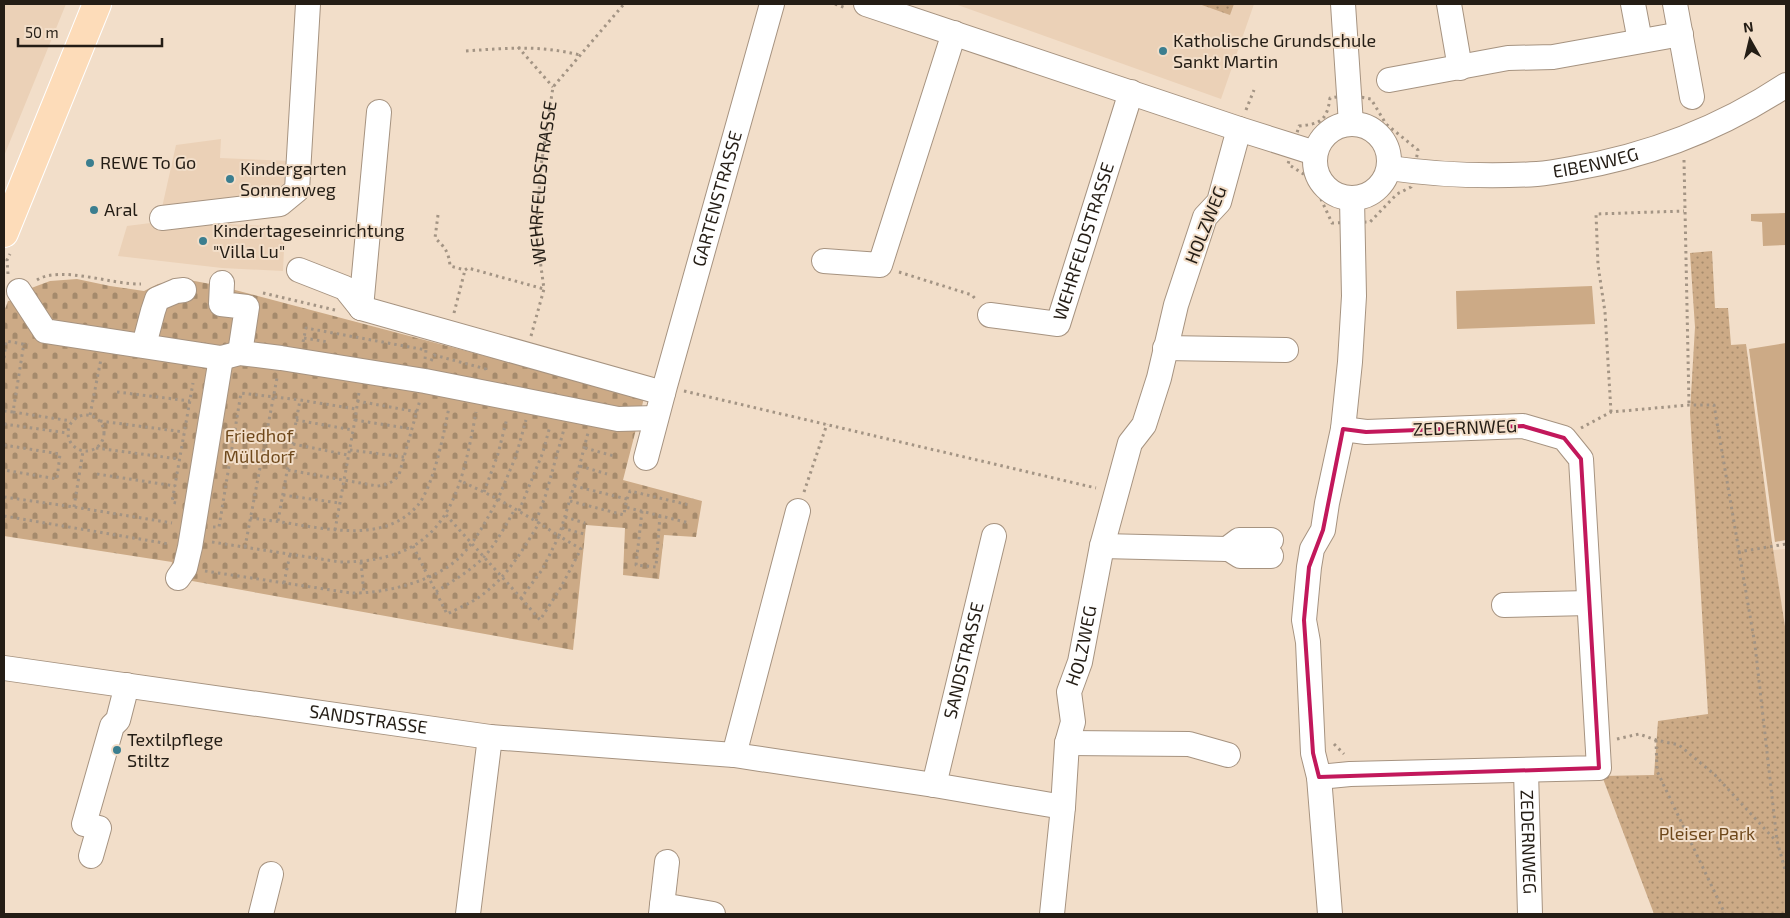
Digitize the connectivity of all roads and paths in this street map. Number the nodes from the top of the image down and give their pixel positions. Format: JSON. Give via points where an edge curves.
{"nodes":[{"id":1,"x":96,"y":4,"type":"edge"},
{"id":2,"x":308,"y":4,"type":"edge"},
{"id":3,"x":624,"y":4,"type":"edge"},
{"id":4,"x":772,"y":4,"type":"edge"},
{"id":5,"x":866,"y":4,"type":"edge"},
{"id":6,"x":1343,"y":4,"type":"edge"},
{"id":7,"x":1449,"y":4,"type":"edge"},
{"id":8,"x":1633,"y":4,"type":"edge"},
{"id":9,"x":1675,"y":4,"type":"edge"},
{"id":10,"x":954,"y":33,"type":"junction"},
{"id":11,"x":1681,"y":34,"type":"junction"},
{"id":12,"x":1640,"y":41,"type":"junction"},
{"id":13,"x":518,"y":47,"type":"junction"},
{"id":14,"x":466,"y":50,"type":"dead end"},
{"id":15,"x":580,"y":55,"type":"junction"},
{"id":16,"x":1460,"y":68,"type":"junction"},
{"id":17,"x":1389,"y":80,"type":"dead end"},
{"id":18,"x":1786,"y":85,"type":"edge"},
{"id":19,"x":553,"y":87,"type":"junction"},
{"id":20,"x":1131,"y":92,"type":"junction"},
{"id":21,"x":1349,"y":95,"type":"junction"},
{"id":22,"x":1692,"y":97,"type":"dead end"},
{"id":23,"x":379,"y":112,"type":"dead end"},
{"id":24,"x":1351,"y":124,"type":"junction"},
{"id":25,"x":1239,"y":129,"type":"junction"},
{"id":26,"x":1684,"y":138,"type":"junction"},
{"id":27,"x":1292,"y":146,"type":"junction"},
{"id":28,"x":1315,"y":153,"type":"junction"},
{"id":29,"x":1389,"y":168,"type":"junction"},
{"id":30,"x":1414,"y":171,"type":"junction"},
{"id":31,"x":1360,"y":197,"type":"junction"},
{"id":32,"x":1684,"y":211,"type":"junction"},
{"id":33,"x":438,"y":215,"type":"dead end"},
{"id":34,"x":162,"y":218,"type":"dead end"},
{"id":35,"x":5,"y":224,"type":"edge"},
{"id":36,"x":1364,"y":225,"type":"junction"},
{"id":37,"x":824,"y":261,"type":"dead end"},
{"id":38,"x":880,"y":265,"type":"junction"},
{"id":39,"x":299,"y":270,"type":"dead end"},
{"id":40,"x":465,"y":270,"type":"junction"},
{"id":41,"x":222,"y":283,"type":"dead end"},
{"id":42,"x":544,"y":288,"type":"junction"},
{"id":43,"x":184,"y":290,"type":"dead end"},
{"id":44,"x":19,"y":291,"type":"dead end"},
{"id":45,"x":362,"y":308,"type":"junction"},
{"id":46,"x":990,"y":315,"type":"joint"},
{"id":47,"x":453,"y":319,"type":"dead end"},
{"id":48,"x":24,"y":344,"type":"dead end"},
{"id":49,"x":144,"y":345,"type":"junction"},
{"id":50,"x":1166,"y":348,"type":"junction"},
{"id":51,"x":1286,"y":350,"type":"dead end"},
{"id":52,"x":526,"y":354,"type":"junction"},
{"id":53,"x":230,"y":355,"type":"junction"},
{"id":54,"x":290,"y":359,"type":"junction"},
{"id":55,"x":110,"y":361,"type":"dead end"},
{"id":56,"x":363,"y":371,"type":"junction"},
{"id":57,"x":195,"y":376,"type":"dead end"},
{"id":58,"x":425,"y":381,"type":"junction"},
{"id":59,"x":452,"y":387,"type":"junction"},
{"id":60,"x":664,"y":390,"type":"junction"},
{"id":61,"x":117,"y":392,"type":"dead end"},
{"id":62,"x":480,"y":392,"type":"junction"},
{"id":63,"x":273,"y":397,"type":"junction"},
{"id":64,"x":300,"y":400,"type":"junction"},
{"id":65,"x":522,"y":400,"type":"junction"},
{"id":66,"x":190,"y":401,"type":"junction"},
{"id":67,"x":357,"y":401,"type":"junction"},
{"id":68,"x":1689,"y":405,"type":"junction"},
{"id":69,"x":356,"y":409,"type":"junction"},
{"id":70,"x":572,"y":409,"type":"junction"},
{"id":71,"x":4,"y":411,"type":"edge"},
{"id":72,"x":13,"y":412,"type":"junction"},
{"id":73,"x":418,"y":412,"type":"junction"},
{"id":74,"x":1611,"y":412,"type":"junction"},
{"id":75,"x":90,"y":415,"type":"junction"},
{"id":76,"x":656,"y":418,"type":"junction"},
{"id":77,"x":296,"y":420,"type":"junction"},
{"id":78,"x":355,"y":420,"type":"junction"},
{"id":79,"x":71,"y":421,"type":"junction"},
{"id":80,"x":100,"y":421,"type":"junction"},
{"id":81,"x":4,"y":424,"type":"edge"},
{"id":82,"x":827,"y":424,"type":"junction"},
{"id":83,"x":412,"y":429,"type":"junction"},
{"id":84,"x":1343,"y":429,"type":"junction"},
{"id":85,"x":353,"y":430,"type":"junction"},
{"id":86,"x":184,"y":432,"type":"junction"},
{"id":87,"x":67,"y":433,"type":"junction"},
{"id":88,"x":1564,"y":438,"type":"junction"},
{"id":89,"x":293,"y":444,"type":"junction"},
{"id":90,"x":4,"y":445,"type":"edge"},
{"id":91,"x":96,"y":448,"type":"junction"},
{"id":92,"x":585,"y":448,"type":"junction"},
{"id":93,"x":350,"y":450,"type":"junction"},
{"id":94,"x":82,"y":451,"type":"junction"},
{"id":95,"x":348,"y":455,"type":"junction"},
{"id":96,"x":614,"y":456,"type":"dead end"},
{"id":97,"x":404,"y":458,"type":"junction"},
{"id":98,"x":646,"y":458,"type":"dead end"},
{"id":99,"x":180,"y":459,"type":"junction"},
{"id":100,"x":580,"y":466,"type":"junction"},
{"id":101,"x":4,"y":470,"type":"edge"},
{"id":102,"x":288,"y":470,"type":"junction"},
{"id":103,"x":97,"y":474,"type":"dead end"},
{"id":104,"x":607,"y":474,"type":"dead end"},
{"id":105,"x":344,"y":480,"type":"junction"},
{"id":106,"x":461,"y":481,"type":"junction"},
{"id":107,"x":175,"y":486,"type":"junction"},
{"id":108,"x":574,"y":486,"type":"junction"},
{"id":109,"x":484,"y":492,"type":"junction"},
{"id":110,"x":1116,"y":493,"type":"junction"},
{"id":111,"x":283,"y":495,"type":"junction"},
{"id":112,"x":4,"y":497,"type":"edge"},
{"id":113,"x":498,"y":499,"type":"junction"},
{"id":114,"x":627,"y":499,"type":"junction"},
{"id":115,"x":570,"y":500,"type":"junction"},
{"id":116,"x":340,"y":503,"type":"junction"},
{"id":117,"x":180,"y":504,"type":"dead end"},
{"id":118,"x":689,"y":505,"type":"dead end"},
{"id":119,"x":74,"y":507,"type":"junction"},
{"id":120,"x":625,"y":507,"type":"junction"},
{"id":121,"x":515,"y":509,"type":"junction"},
{"id":122,"x":642,"y":511,"type":"junction"},
{"id":123,"x":798,"y":511,"type":"joint"},
{"id":124,"x":519,"y":512,"type":"junction"},
{"id":125,"x":446,"y":515,"type":"junction"},
{"id":126,"x":660,"y":515,"type":"junction"},
{"id":127,"x":4,"y":516,"type":"edge"},
{"id":128,"x":564,"y":517,"type":"junction"},
{"id":129,"x":250,"y":518,"type":"junction"},
{"id":130,"x":278,"y":522,"type":"junction"},
{"id":131,"x":537,"y":522,"type":"junction"},
{"id":132,"x":585,"y":523,"type":"dead end"},
{"id":133,"x":689,"y":523,"type":"dead end"},
{"id":134,"x":562,"y":528,"type":"junction"},
{"id":135,"x":335,"y":530,"type":"junction"},
{"id":136,"x":584,"y":534,"type":"dead end"},
{"id":137,"x":559,"y":536,"type":"junction"},
{"id":138,"x":994,"y":536,"type":"dead end"},
{"id":139,"x":471,"y":544,"type":"junction"},
{"id":140,"x":1786,"y":544,"type":"edge"},
{"id":141,"x":413,"y":546,"type":"junction"},
{"id":142,"x":1102,"y":546,"type":"junction"},
{"id":143,"x":186,"y":547,"type":"junction"},
{"id":144,"x":245,"y":547,"type":"junction"},
{"id":145,"x":1271,"y":548,"type":"dead end"},
{"id":146,"x":1738,"y":552,"type":"junction"},
{"id":147,"x":290,"y":554,"type":"junction"},
{"id":148,"x":484,"y":557,"type":"junction"},
{"id":149,"x":361,"y":562,"type":"junction"},
{"id":150,"x":503,"y":576,"type":"junction"},
{"id":151,"x":428,"y":577,"type":"junction"},
{"id":152,"x":284,"y":584,"type":"junction"},
{"id":153,"x":436,"y":592,"type":"junction"},
{"id":154,"x":364,"y":594,"type":"junction"},
{"id":155,"x":521,"y":598,"type":"junction"},
{"id":156,"x":1589,"y":603,"type":"junction"},
{"id":157,"x":1504,"y":605,"type":"dead end"},
{"id":158,"x":4,"y":668,"type":"edge"},
{"id":159,"x":127,"y":685,"type":"junction"},
{"id":160,"x":490,"y":737,"type":"junction"},
{"id":161,"x":1656,"y":740,"type":"junction"},
{"id":162,"x":1067,"y":743,"type":"junction"},
{"id":163,"x":1333,"y":743,"type":"dead end"},
{"id":164,"x":1597,"y":744,"type":"junction"},
{"id":165,"x":734,"y":755,"type":"junction"},
{"id":166,"x":1228,"y":755,"type":"dead end"},
{"id":167,"x":1526,"y":771,"type":"junction"},
{"id":168,"x":1350,"y":774,"type":"junction"},
{"id":169,"x":1319,"y":777,"type":"junction"},
{"id":170,"x":934,"y":785,"type":"junction"},
{"id":171,"x":1063,"y":807,"type":"junction"},
{"id":172,"x":1777,"y":841,"type":"junction"},
{"id":173,"x":91,"y":856,"type":"dead end"},
{"id":174,"x":668,"y":862,"type":"dead end"},
{"id":175,"x":1786,"y":873,"type":"edge"},
{"id":176,"x":271,"y":874,"type":"dead end"},
{"id":177,"x":662,"y":909,"type":"edge"},
{"id":178,"x":261,"y":914,"type":"edge"},
{"id":179,"x":468,"y":914,"type":"edge"},
{"id":180,"x":714,"y":914,"type":"edge"},
{"id":181,"x":1052,"y":914,"type":"edge"},
{"id":182,"x":1330,"y":914,"type":"edge"},
{"id":183,"x":1530,"y":914,"type":"edge"},
{"id":184,"x":1724,"y":914,"type":"edge"}],
"edges":[{"from":1,"to":35,"type":"main road"},
{"from":2,"to":34,"type":"street","via":[[297,190],[280,204]]},
{"from":3,"to":15,"type":"path","name":"WEHRFELDSTRASSE"},
{"from":4,"to":60,"type":"street","name":"GARTENSTRASSE"},
{"from":5,"to":10,"type":"street"},
{"from":6,"to":21,"type":"street"},
{"from":7,"to":16,"type":"street"},
{"from":8,"to":12,"type":"street"},
{"from":9,"to":11,"type":"street"},
{"from":10,"to":20,"type":"street"},
{"from":10,"to":38,"type":"street"},
{"from":11,"to":12,"type":"street"},
{"from":11,"to":22,"type":"street"},
{"from":12,"to":16,"type":"street","via":[[1553,57],[1508,58]]},
{"from":13,"to":14,"type":"path"},
{"from":13,"to":15,"type":"path","via":[[554,49]]},
{"from":13,"to":19,"type":"path"},
{"from":15,"to":19,"type":"path","name":"WEHRFELDSTRASSE"},
{"from":16,"to":17,"type":"street"},
{"from":18,"to":26,"type":"street","name":"EIBENWEG","via":[[1734,116]]},
{"from":19,"to":42,"type":"path","name":"WEHRFELDSTRASSE","via":[[541,166],[536,230]]},
{"from":20,"to":25,"type":"street"},
{"from":20,"to":46,"type":"street","name":"WEHRFELDSTRASSE","via":[[1058,324]]},
{"from":21,"to":24,"type":"street"},
{"from":21,"to":27,"type":"path","via":[[1330,98],[1328,112],[1316,124],[1299,126]]},
{"from":21,"to":30,"type":"path","via":[[1371,99],[1386,124],[1418,150]]},
{"from":23,"to":45,"type":"street"},
{"from":24,"to":28,"type":"street","via":[[1329,131]]},
{"from":24,"to":29,"type":"street","via":[[1367,127],[1380,137],[1389,156]]},
{"from":25,"to":27,"type":"street"},
{"from":25,"to":50,"type":"street","name":"HOLZWEG","via":[[1219,202],[1206,217],[1176,305]]},
{"from":26,"to":30,"type":"street","name":"EIBENWEG","via":[[1602,164],[1539,174],[1475,176]]},
{"from":26,"to":32,"type":"path"},
{"from":27,"to":28,"type":"street"},
{"from":27,"to":36,"type":"path","via":[[1288,164],[1305,175],[1332,222]]},
{"from":28,"to":31,"type":"street","via":[[1314,165],[1325,188],[1336,195]]},
{"from":29,"to":30,"type":"street","name":"EIBENWEG"},
{"from":29,"to":31,"type":"street","via":[[1376,190]]},
{"from":30,"to":36,"type":"path","via":[[1411,187],[1398,194]]},
{"from":31,"to":36,"type":"street"},
{"from":31,"to":36,"type":"path"},
{"from":32,"to":68,"type":"path"},
{"from":32,"to":74,"type":"path","via":[[1596,214]]},
{"from":33,"to":40,"type":"path","via":[[435,238],[445,247],[450,266]]},
{"from":36,"to":84,"type":"street","via":[[1354,296]]},
{"from":37,"to":38,"type":"street"},
{"from":38,"to":46,"type":"path","via":[[972,296]]},
{"from":39,"to":45,"type":"street","via":[[345,288]]},
{"from":40,"to":42,"type":"path","via":[[468,268]]},
{"from":40,"to":47,"type":"path"},
{"from":41,"to":53,"type":"street","via":[[221,304],[246,307]]},
{"from":42,"to":52,"type":"path","name":"WEHRFELDSTRASSE"},
{"from":43,"to":49,"type":"street","via":[[157,299]]},
{"from":44,"to":49,"type":"street","via":[[45,331]]},
{"from":45,"to":52,"type":"street"},
{"from":48,"to":72,"type":"path"},
{"from":49,"to":53,"type":"street"},
{"from":50,"to":51,"type":"street"},
{"from":50,"to":110,"type":"street","name":"HOLZWEG","via":[[1144,425],[1130,443]]},
{"from":52,"to":60,"type":"street"},
{"from":53,"to":54,"type":"street"},
{"from":53,"to":143,"type":"street"},
{"from":54,"to":56,"type":"street"},
{"from":54,"to":58,"type":"path","via":[[306,328],[426,350],[425,359],[431,361]]},
{"from":54,"to":63,"type":"path"},
{"from":55,"to":75,"type":"path","via":[[100,359]]},
{"from":56,"to":58,"type":"street"},
{"from":56,"to":67,"type":"path"},
{"from":57,"to":66,"type":"path"},
{"from":58,"to":59,"type":"street"},
{"from":58,"to":73,"type":"path"},
{"from":59,"to":62,"type":"street"},
{"from":59,"to":135,"type":"path","via":[[434,472],[418,504],[403,518],[384,527],[362,531]]},
{"from":60,"to":76,"type":"street","name":"GARTENSTRASSE"},
{"from":60,"to":82,"type":"path"},
{"from":61,"to":66,"type":"path"},
{"from":62,"to":65,"type":"street"},
{"from":62,"to":106,"type":"path"},
{"from":63,"to":64,"type":"path"},
{"from":63,"to":129,"type":"path"},
{"from":63,"to":143,"type":"path","via":[[241,393],[219,528]]},
{"from":64,"to":69,"type":"path"},
{"from":64,"to":77,"type":"path"},
{"from":65,"to":70,"type":"street"},
{"from":65,"to":109,"type":"path"},
{"from":65,"to":113,"type":"path","via":[[516,456]]},
{"from":66,"to":86,"type":"path"},
{"from":67,"to":69,"type":"path"},
{"from":67,"to":73,"type":"path"},
{"from":68,"to":74,"type":"path"},
{"from":68,"to":146,"type":"path","via":[[1714,405]]},
{"from":69,"to":78,"type":"path"},
{"from":70,"to":76,"type":"street","via":[[618,419]]},
{"from":70,"to":92,"type":"path"},
{"from":70,"to":124,"type":"path","via":[[543,452]]},
{"from":70,"to":131,"type":"path"},
{"from":71,"to":72,"type":"path"},
{"from":72,"to":79,"type":"path"},
{"from":73,"to":83,"type":"path"},
{"from":74,"to":88,"type":"path"},
{"from":75,"to":79,"type":"path","via":[[78,416]]},
{"from":75,"to":80,"type":"path"},
{"from":76,"to":98,"type":"street","name":"GARTENSTRASSE"},
{"from":77,"to":85,"type":"path"},
{"from":77,"to":89,"type":"path"},
{"from":78,"to":83,"type":"path"},
{"from":78,"to":85,"type":"path"},
{"from":79,"to":87,"type":"path"},
{"from":80,"to":86,"type":"path"},
{"from":80,"to":91,"type":"path","via":[[104,434]]},
{"from":81,"to":87,"type":"path"},
{"from":82,"to":110,"type":"path"},
{"from":82,"to":123,"type":"path"},
{"from":83,"to":97,"type":"path"},
{"from":84,"to":88,"type":"street","name":"ZEDERNWEG","via":[[1366,432],[1522,426]]},
{"from":84,"to":169,"type":"street","via":[[1323,530],[1312,549],[1304,620],[1308,642],[1313,753]]},
{"from":85,"to":93,"type":"path"},
{"from":86,"to":99,"type":"path"},
{"from":87,"to":94,"type":"path","via":[[71,445]]},
{"from":88,"to":156,"type":"street","name":"ZEDERNWEG","via":[[1581,459]]},
{"from":89,"to":95,"type":"path"},
{"from":89,"to":102,"type":"path"},
{"from":90,"to":101,"type":"path","via":[[60,454],[57,479]]},
{"from":91,"to":94,"type":"path"},
{"from":91,"to":99,"type":"path"},
{"from":92,"to":96,"type":"path"},
{"from":92,"to":100,"type":"path"},
{"from":93,"to":95,"type":"path"},
{"from":93,"to":97,"type":"path"},
{"from":94,"to":119,"type":"path"},
{"from":95,"to":105,"type":"path"},
{"from":97,"to":105,"type":"path","via":[[399,475],[386,485]]},
{"from":99,"to":107,"type":"path"},
{"from":100,"to":104,"type":"path"},
{"from":100,"to":108,"type":"path"},
{"from":102,"to":105,"type":"path"},
{"from":102,"to":111,"type":"path"},
{"from":103,"to":107,"type":"path"},
{"from":105,"to":116,"type":"path"},
{"from":106,"to":109,"type":"path"},
{"from":106,"to":125,"type":"path"},
{"from":107,"to":117,"type":"path","via":[[172,502]]},
{"from":108,"to":114,"type":"path"},
{"from":108,"to":115,"type":"path"},
{"from":109,"to":113,"type":"path"},
{"from":110,"to":142,"type":"street","name":"HOLZWEG"},
{"from":111,"to":116,"type":"path"},
{"from":111,"to":130,"type":"path"},
{"from":112,"to":119,"type":"path"},
{"from":113,"to":121,"type":"path"},
{"from":113,"to":139,"type":"path"},
{"from":114,"to":118,"type":"path","via":[[630,491]]},
{"from":114,"to":120,"type":"path"},
{"from":115,"to":120,"type":"path","via":[[624,515]]},
{"from":115,"to":128,"type":"path"},
{"from":116,"to":135,"type":"path"},
{"from":119,"to":143,"type":"path"},
{"from":120,"to":122,"type":"path"},
{"from":121,"to":124,"type":"path"},
{"from":121,"to":148,"type":"path"},
{"from":122,"to":126,"type":"path"},
{"from":122,"to":126,"type":"path","via":[[636,565],[656,567]]},
{"from":123,"to":165,"type":"street"},
{"from":124,"to":131,"type":"path"},
{"from":125,"to":139,"type":"path"},
{"from":125,"to":141,"type":"path"},
{"from":126,"to":133,"type":"path"},
{"from":127,"to":143,"type":"path"},
{"from":128,"to":132,"type":"path"},
{"from":128,"to":134,"type":"path"},
{"from":129,"to":130,"type":"path"},
{"from":129,"to":144,"type":"path"},
{"from":130,"to":135,"type":"path"},
{"from":131,"to":137,"type":"path"},
{"from":131,"to":150,"type":"path"},
{"from":134,"to":136,"type":"path"},
{"from":134,"to":137,"type":"path"},
{"from":137,"to":155,"type":"path","via":[[542,570]]},
{"from":137,"to":155,"type":"path","via":[[582,549],[540,620]]},
{"from":138,"to":170,"type":"street","name":"SANDSTRASSE"},
{"from":139,"to":148,"type":"path"},
{"from":139,"to":151,"type":"path","via":[[459,558]]},
{"from":140,"to":146,"type":"path"},
{"from":141,"to":149,"type":"path"},
{"from":141,"to":151,"type":"path"},
{"from":142,"to":145,"type":"street","via":[[1227,549],[1240,556]]},
{"from":142,"to":162,"type":"street","name":"HOLZWEG","via":[[1080,662],[1069,692],[1073,722]]},
{"from":143,"to":144,"type":"path"},
{"from":143,"to":152,"type":"path"},
{"from":144,"to":147,"type":"path"},
{"from":146,"to":172,"type":"path","via":[[1755,645]]},
{"from":147,"to":149,"type":"path"},
{"from":147,"to":152,"type":"path"},
{"from":148,"to":150,"type":"path"},
{"from":148,"to":153,"type":"path"},
{"from":149,"to":154,"type":"path"},
{"from":150,"to":153,"type":"path","via":[[473,601],[447,614]]},
{"from":150,"to":155,"type":"path"},
{"from":151,"to":153,"type":"path"},
{"from":151,"to":154,"type":"path","via":[[386,592]]},
{"from":152,"to":154,"type":"path"},
{"from":156,"to":157,"type":"street"},
{"from":156,"to":164,"type":"street","name":"ZEDERNWEG"},
{"from":158,"to":159,"type":"street","name":"SANDSTRASSE"},
{"from":159,"to":160,"type":"street","name":"SANDSTRASSE"},
{"from":159,"to":173,"type":"street","via":[[84,824],[99,828]]},
{"from":160,"to":165,"type":"street","name":"SANDSTRASSE"},
{"from":160,"to":179,"type":"street"},
{"from":161,"to":164,"type":"path","via":[[1639,734]]},
{"from":161,"to":172,"type":"path","via":[[1679,745],[1715,775]]},
{"from":161,"to":184,"type":"path","via":[[1658,771]]},
{"from":162,"to":166,"type":"street","via":[[1189,744]]},
{"from":162,"to":171,"type":"street","name":"HOLZWEG"},
{"from":163,"to":168,"type":"path","via":[[1350,760]]},
{"from":164,"to":167,"type":"street","name":"ZEDERNWEG","via":[[1599,768]]},
{"from":165,"to":170,"type":"street","name":"SANDSTRASSE"},
{"from":167,"to":168,"type":"street","name":"ZEDERNWEG"},
{"from":167,"to":183,"type":"street","name":"ZEDERNWEG"},
{"from":168,"to":169,"type":"street","name":"ZEDERNWEG"},
{"from":169,"to":182,"type":"street"},
{"from":170,"to":171,"type":"street","name":"SANDSTRASSE"},
{"from":171,"to":181,"type":"street","name":"HOLZWEG"},
{"from":172,"to":175,"type":"path"},
{"from":174,"to":177,"type":"street"},
{"from":176,"to":178,"type":"street"},
{"from":177,"to":180,"type":"street"}]}
